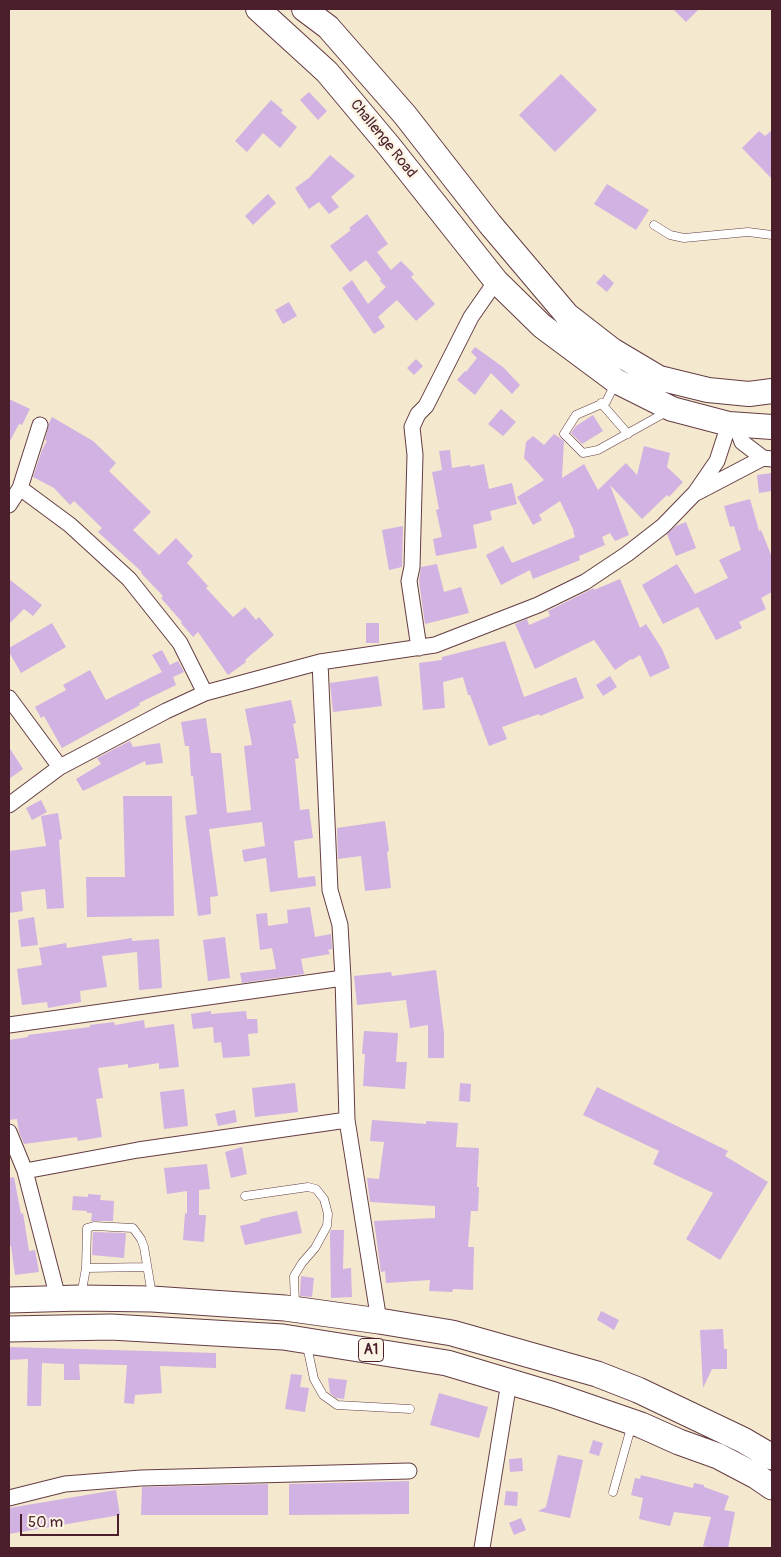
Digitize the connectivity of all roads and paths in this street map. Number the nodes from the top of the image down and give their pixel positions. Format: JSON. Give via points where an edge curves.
{"nodes":[{"id":1,"x":258,"y":9,"type":"edge"},
{"id":2,"x":304,"y":9,"type":"edge"},
{"id":3,"x":654,"y":225,"type":"dead end"},
{"id":4,"x":772,"y":235,"type":"edge"},
{"id":5,"x":496,"y":281,"type":"junction"},
{"id":6,"x":616,"y":381,"type":"junction"},
{"id":7,"x":772,"y":391,"type":"edge"},
{"id":8,"x":601,"y":403,"type":"junction"},
{"id":9,"x":672,"y":409,"type":"junction"},
{"id":10,"x":732,"y":424,"type":"junction"},
{"id":11,"x":40,"y":425,"type":"dead end"},
{"id":12,"x":772,"y":427,"type":"edge"},
{"id":13,"x":628,"y":434,"type":"junction"},
{"id":14,"x":768,"y":459,"type":"edge"},
{"id":15,"x":20,"y":488,"type":"junction"},
{"id":16,"x":695,"y":493,"type":"junction"},
{"id":17,"x":9,"y":505,"type":"edge"},
{"id":18,"x":419,"y":648,"type":"junction"},
{"id":19,"x":320,"y":662,"type":"junction"},
{"id":20,"x":205,"y":693,"type":"junction"},
{"id":21,"x":9,"y":698,"type":"edge"},
{"id":22,"x":60,"y":767,"type":"junction"},
{"id":23,"x":9,"y":806,"type":"edge"},
{"id":24,"x":343,"y":978,"type":"junction"},
{"id":25,"x":9,"y":1025,"type":"edge"},
{"id":26,"x":347,"y":1120,"type":"junction"},
{"id":27,"x":9,"y":1132,"type":"edge"},
{"id":28,"x":26,"y":1171,"type":"junction"},
{"id":29,"x":245,"y":1196,"type":"dead end"},
{"id":30,"x":146,"y":1267,"type":"junction"},
{"id":31,"x":86,"y":1268,"type":"junction"},
{"id":32,"x":69,"y":1298,"type":"junction"},
{"id":33,"x":152,"y":1299,"type":"junction"},
{"id":34,"x":9,"y":1300,"type":"edge"},
{"id":35,"x":295,"y":1310,"type":"junction"},
{"id":36,"x":379,"y":1321,"type":"junction"},
{"id":37,"x":9,"y":1329,"type":"edge"},
{"id":38,"x":306,"y":1340,"type":"junction"},
{"id":39,"x":509,"y":1382,"type":"junction"},
{"id":40,"x":410,"y":1409,"type":"dead end"},
{"id":41,"x":632,"y":1422,"type":"junction"},
{"id":42,"x":772,"y":1457,"type":"edge"},
{"id":43,"x":409,"y":1471,"type":"dead end"},
{"id":44,"x":772,"y":1487,"type":"edge"},
{"id":45,"x":613,"y":1492,"type":"dead end"},
{"id":46,"x":9,"y":1498,"type":"edge"},
{"id":47,"x":482,"y":1548,"type":"edge"}],
"edges":[{"from":1,"to":5,"type":"main road","name":"Challenge Road","via":[[327,72]]},
{"from":2,"to":7,"type":"main road","name":"Challenge Road","via":[[328,28],[405,115],[490,224],[567,315],[612,350],[659,378],[708,390],[749,394]]},
{"from":3,"to":4,"type":"lane","via":[[670,235],[684,238],[748,232]]},
{"from":5,"to":6,"type":"main road","name":"Challenge Road","via":[[542,326]]},
{"from":5,"to":18,"type":"street","via":[[471,317],[412,427],[415,455],[409,580]]},
{"from":6,"to":8,"type":"lane","via":[[606,402]]},
{"from":6,"to":9,"type":"main road","name":"Challenge Road"},
{"from":8,"to":13,"type":"lane"},
{"from":8,"to":13,"type":"lane","via":[[576,415],[564,434],[583,453],[598,450]]},
{"from":9,"to":10,"type":"main road","name":"Challenge Road"},
{"from":9,"to":13,"type":"lane"},
{"from":10,"to":12,"type":"main road","name":"Challenge Road"},
{"from":10,"to":14,"type":"street","via":[[742,442]]},
{"from":10,"to":16,"type":"street","via":[[717,462]]},
{"from":11,"to":15,"type":"street"},
{"from":14,"to":16,"type":"street"},
{"from":15,"to":17,"type":"street"},
{"from":15,"to":20,"type":"street","via":[[70,525],[130,579],[180,643]]},
{"from":16,"to":18,"type":"street","via":[[663,526],[585,582],[538,605],[435,645]]},
{"from":18,"to":19,"type":"street"},
{"from":19,"to":20,"type":"street"},
{"from":19,"to":24,"type":"street","via":[[330,890],[340,925]]},
{"from":20,"to":22,"type":"street"},
{"from":21,"to":22,"type":"street"},
{"from":22,"to":23,"type":"street"},
{"from":24,"to":25,"type":"street"},
{"from":24,"to":26,"type":"street"},
{"from":26,"to":28,"type":"street","via":[[138,1150]]},
{"from":26,"to":36,"type":"street"},
{"from":27,"to":28,"type":"street"},
{"from":28,"to":32,"type":"street"},
{"from":29,"to":35,"type":"lane","via":[[308,1187],[316,1189],[324,1199],[327,1226],[294,1276]]},
{"from":30,"to":31,"type":"lane"},
{"from":30,"to":31,"type":"lane","via":[[144,1247],[133,1228],[94,1226],[87,1228]]},
{"from":30,"to":33,"type":"lane"},
{"from":31,"to":32,"type":"lane"},
{"from":32,"to":33,"type":"highway","number":"A1"},
{"from":32,"to":34,"type":"highway","number":"A1"},
{"from":33,"to":35,"type":"highway","number":"A1"},
{"from":35,"to":36,"type":"highway","number":"A1"},
{"from":36,"to":42,"type":"highway","number":"A1","via":[[452,1333],[597,1374],[736,1436]]},
{"from":37,"to":38,"type":"highway","number":"A1","via":[[111,1326]]},
{"from":38,"to":39,"type":"highway","number":"A1","via":[[447,1363]]},
{"from":38,"to":40,"type":"lane","via":[[314,1379],[323,1395],[337,1405]]},
{"from":39,"to":41,"type":"highway","number":"A1"},
{"from":39,"to":47,"type":"street"},
{"from":41,"to":44,"type":"highway","number":"A1","via":[[718,1456]]},
{"from":41,"to":45,"type":"lane"},
{"from":43,"to":46,"type":"street","via":[[141,1478],[65,1484]]}]}
